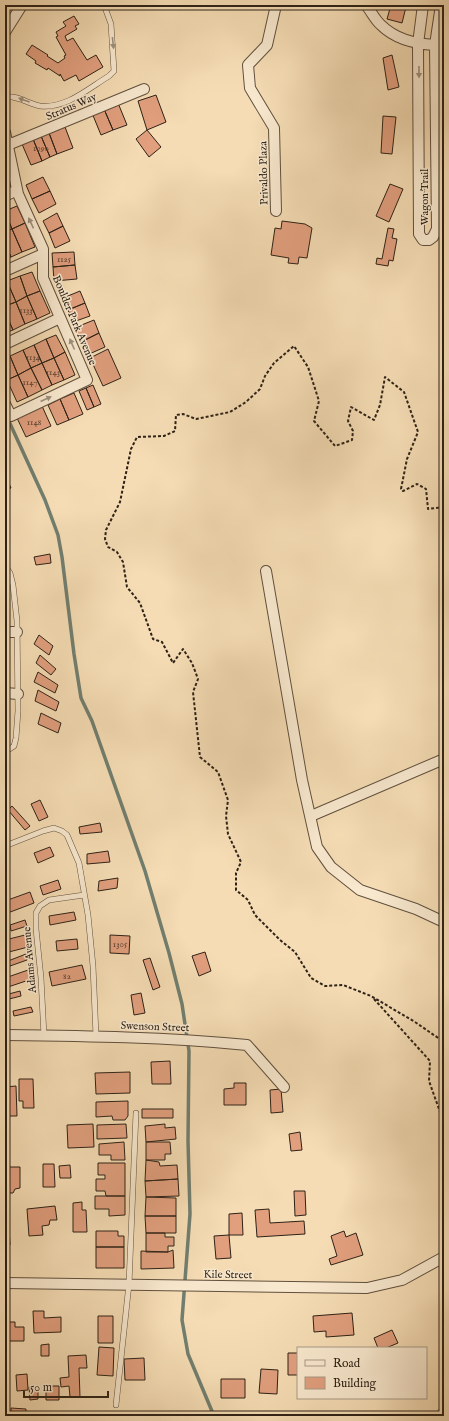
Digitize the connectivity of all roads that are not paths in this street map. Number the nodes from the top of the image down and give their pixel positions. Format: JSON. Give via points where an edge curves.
{"nodes":[{"id":1,"x":22,"y":5,"type":"edge"},
{"id":2,"x":104,"y":5,"type":"edge"},
{"id":3,"x":276,"y":5,"type":"edge"},
{"id":4,"x":366,"y":5,"type":"edge"},
{"id":5,"x":423,"y":5,"type":"edge"},
{"id":6,"x":440,"y":5,"type":"edge"},
{"id":7,"x":5,"y":32,"type":"edge"},
{"id":8,"x":418,"y":44,"type":"junction"},
{"id":9,"x":435,"y":45,"type":"junction"},
{"id":10,"x":144,"y":89,"type":"dead end"},
{"id":11,"x":5,"y":97,"type":"edge"},
{"id":12,"x":5,"y":132,"type":"edge"},
{"id":13,"x":8,"y":145,"type":"junction"},
{"id":14,"x":17,"y":190,"type":"junction"},
{"id":15,"x":5,"y":196,"type":"edge"},
{"id":16,"x":276,"y":211,"type":"dead end"},
{"id":17,"x":43,"y":254,"type":"junction"},
{"id":18,"x":5,"y":271,"type":"edge"},
{"id":19,"x":60,"y":318,"type":"junction"},
{"id":20,"x":5,"y":344,"type":"edge"},
{"id":21,"x":5,"y":404,"type":"edge"},
{"id":22,"x":5,"y":566,"type":"edge"},
{"id":23,"x":266,"y":571,"type":"dead end"},
{"id":24,"x":5,"y":632,"type":"edge"},
{"id":25,"x":17,"y":632,"type":"junction"},
{"id":26,"x":5,"y":693,"type":"edge"},
{"id":27,"x":18,"y":694,"type":"junction"},
{"id":28,"x":5,"y":752,"type":"edge"},
{"id":29,"x":444,"y":759,"type":"edge"},
{"id":30,"x":311,"y":816,"type":"junction"},
{"id":31,"x":5,"y":846,"type":"edge"},
{"id":32,"x":84,"y":894,"type":"junction"},
{"id":33,"x":444,"y":922,"type":"edge"},
{"id":34,"x":5,"y":1035,"type":"edge"},
{"id":35,"x":44,"y":1036,"type":"junction"},
{"id":36,"x":96,"y":1036,"type":"junction"},
{"id":37,"x":284,"y":1087,"type":"dead end"},
{"id":38,"x":136,"y":1113,"type":"dead end"},
{"id":39,"x":444,"y":1257,"type":"edge"},
{"id":40,"x":5,"y":1282,"type":"edge"},
{"id":41,"x":129,"y":1284,"type":"junction"},
{"id":42,"x":116,"y":1405,"type":"dead end"},
{"id":43,"x":444,"y":1410,"type":"edge"},
{"id":44,"x":436,"y":1416,"type":"edge"}],
"edges":[{"from":1,"to":7,"type":"street"},
{"from":2,"to":11,"type":"lane","one_way":true,"via":[[111,24],[114,71],[110,76],[65,103],[54,106],[39,106],[14,96]]},
{"from":3,"to":16,"type":"street","name":"Privaldo Plaza","via":[[267,45],[248,65],[250,88],[274,128]]},
{"from":4,"to":8,"type":"street","via":[[380,25],[392,34]]},
{"from":5,"to":8,"type":"street","name":"Wagon Trail"},
{"from":6,"to":9,"type":"street","name":"Wagon Trail"},
{"from":8,"to":9,"type":"street"},
{"from":8,"to":9,"type":"street","name":"Wagon Trail","one_way":true,"via":[[419,234],[423,240],[434,237],[437,230]]},
{"from":10,"to":13,"type":"street","name":"Stratus Way"},
{"from":12,"to":13,"type":"street","name":"Boulder Park Avenue"},
{"from":13,"to":14,"type":"street","name":"Boulder Park Avenue"},
{"from":14,"to":15,"type":"street"},
{"from":17,"to":14,"type":"street","name":"Boulder Park Avenue","one_way":true},
{"from":17,"to":18,"type":"street"},
{"from":17,"to":19,"type":"street","name":"Boulder Park Avenue","via":[[43,278]]},
{"from":19,"to":20,"type":"street"},
{"from":21,"to":19,"type":"street","name":"Boulder Park Avenue","one_way":true,"via":[[10,416],[87,380]]},
{"from":22,"to":25,"type":"lane","via":[[13,585]]},
{"from":23,"to":30,"type":"street","via":[[302,780]]},
{"from":24,"to":25,"type":"street"},
{"from":25,"to":27,"type":"lane"},
{"from":26,"to":27,"type":"street"},
{"from":27,"to":28,"type":"lane","via":[[16,738],[14,746]]},
{"from":29,"to":30,"type":"street"},
{"from":30,"to":33,"type":"street","via":[[317,847],[331,867],[360,890],[416,909]]},
{"from":31,"to":32,"type":"lane","via":[[43,830],[62,830],[67,835],[79,863]]},
{"from":32,"to":35,"type":"lane","name":"Adams Avenue","via":[[49,900],[40,906],[36,913]]},
{"from":32,"to":36,"type":"lane","via":[[93,966]]},
{"from":34,"to":35,"type":"street","name":"Swenson Street"},
{"from":35,"to":36,"type":"street","name":"Swenson Street"},
{"from":36,"to":37,"type":"street","name":"Swenson Street","via":[[199,1040],[247,1045]]},
{"from":38,"to":41,"type":"lane"},
{"from":39,"to":41,"type":"street","name":"Kile Street","via":[[402,1280],[367,1288]]},
{"from":40,"to":41,"type":"street","name":"Kile Street"},
{"from":41,"to":42,"type":"lane"},
{"from":43,"to":44,"type":"lane"}]}
